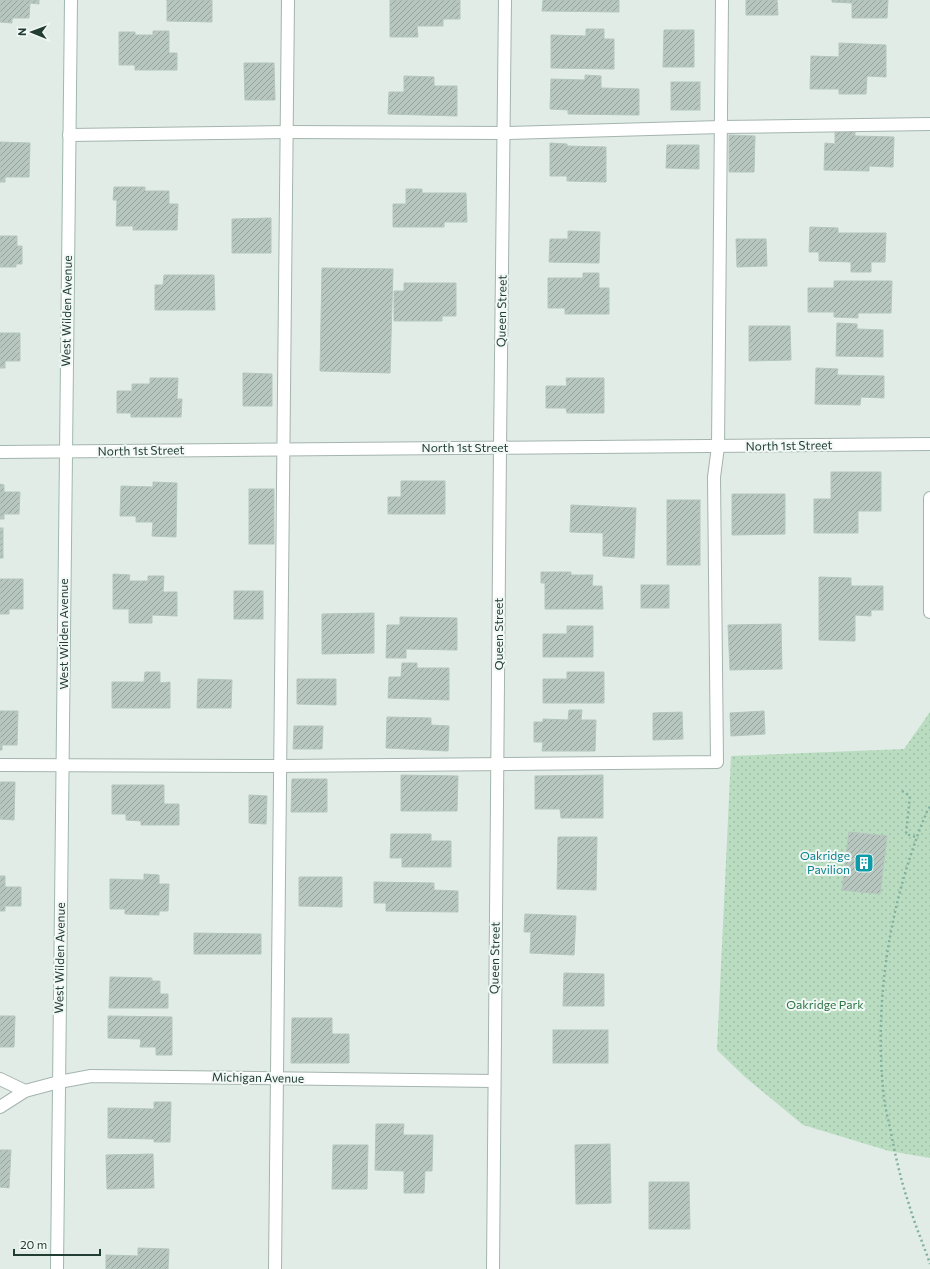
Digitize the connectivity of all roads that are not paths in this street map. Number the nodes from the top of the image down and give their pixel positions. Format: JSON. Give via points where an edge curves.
{"nodes":[{"id":1,"x":71,"y":0,"type":"edge"},
{"id":2,"x":288,"y":0,"type":"edge"},
{"id":3,"x":505,"y":0,"type":"edge"},
{"id":4,"x":722,"y":0,"type":"edge"},
{"id":5,"x":930,"y":124,"type":"edge"},
{"id":6,"x":721,"y":127,"type":"junction"},
{"id":7,"x":287,"y":132,"type":"junction"},
{"id":8,"x":504,"y":133,"type":"junction"},
{"id":9,"x":69,"y":135,"type":"junction"},
{"id":10,"x":930,"y":444,"type":"edge"},
{"id":11,"x":718,"y":447,"type":"junction"},
{"id":12,"x":500,"y":448,"type":"junction"},
{"id":13,"x":284,"y":449,"type":"junction"},
{"id":14,"x":0,"y":452,"type":"edge"},
{"id":15,"x":65,"y":452,"type":"junction"},
{"id":16,"x":930,"y":498,"type":"edge"},
{"id":17,"x":930,"y":612,"type":"edge"},
{"id":18,"x":498,"y":763,"type":"junction"},
{"id":19,"x":0,"y":765,"type":"edge"},
{"id":20,"x":63,"y":765,"type":"junction"},
{"id":21,"x":280,"y":766,"type":"junction"},
{"id":22,"x":0,"y":1079,"type":"edge"},
{"id":23,"x":277,"y":1079,"type":"junction"},
{"id":24,"x":494,"y":1081,"type":"junction"},
{"id":25,"x":59,"y":1082,"type":"junction"},
{"id":26,"x":24,"y":1091,"type":"junction"},
{"id":27,"x":0,"y":1107,"type":"edge"},
{"id":28,"x":57,"y":1269,"type":"edge"},
{"id":29,"x":275,"y":1269,"type":"edge"},
{"id":30,"x":493,"y":1269,"type":"edge"}],
"edges":[{"from":1,"to":9,"type":"street","name":"West Wilden Avenue"},
{"from":2,"to":7,"type":"street"},
{"from":3,"to":8,"type":"street","name":"Queen Street"},
{"from":4,"to":6,"type":"street"},
{"from":5,"to":6,"type":"street"},
{"from":6,"to":8,"type":"street"},
{"from":6,"to":11,"type":"street"},
{"from":7,"to":8,"type":"street"},
{"from":7,"to":9,"type":"street"},
{"from":7,"to":13,"type":"street"},
{"from":8,"to":12,"type":"street","name":"Queen Street"},
{"from":9,"to":15,"type":"street","name":"West Wilden Avenue"},
{"from":10,"to":11,"type":"street","name":"North 1st Street"},
{"from":11,"to":12,"type":"street","name":"North 1st Street"},
{"from":11,"to":18,"type":"street","via":[[714,478],[718,762]]},
{"from":12,"to":13,"type":"street","name":"North 1st Street"},
{"from":12,"to":18,"type":"street","name":"Queen Street"},
{"from":13,"to":15,"type":"street","name":"North 1st Street"},
{"from":13,"to":21,"type":"street"},
{"from":14,"to":15,"type":"street","name":"North 1st Street"},
{"from":15,"to":20,"type":"street","name":"West Wilden Avenue"},
{"from":16,"to":17,"type":"street"},
{"from":18,"to":21,"type":"street"},
{"from":18,"to":24,"type":"street","name":"Queen Street"},
{"from":19,"to":20,"type":"street"},
{"from":20,"to":21,"type":"street"},
{"from":20,"to":25,"type":"street","name":"West Wilden Avenue"},
{"from":21,"to":23,"type":"street"},
{"from":22,"to":26,"type":"street"},
{"from":23,"to":24,"type":"street","name":"Michigan Avenue"},
{"from":23,"to":25,"type":"street","name":"Michigan Avenue","via":[[90,1076]]},
{"from":23,"to":29,"type":"street"},
{"from":24,"to":30,"type":"street","name":"Queen Street"},
{"from":25,"to":26,"type":"street","name":"Michigan Avenue"},
{"from":25,"to":28,"type":"street","name":"West Wilden Avenue"},
{"from":26,"to":27,"type":"street","name":"Michigan Avenue"}]}
